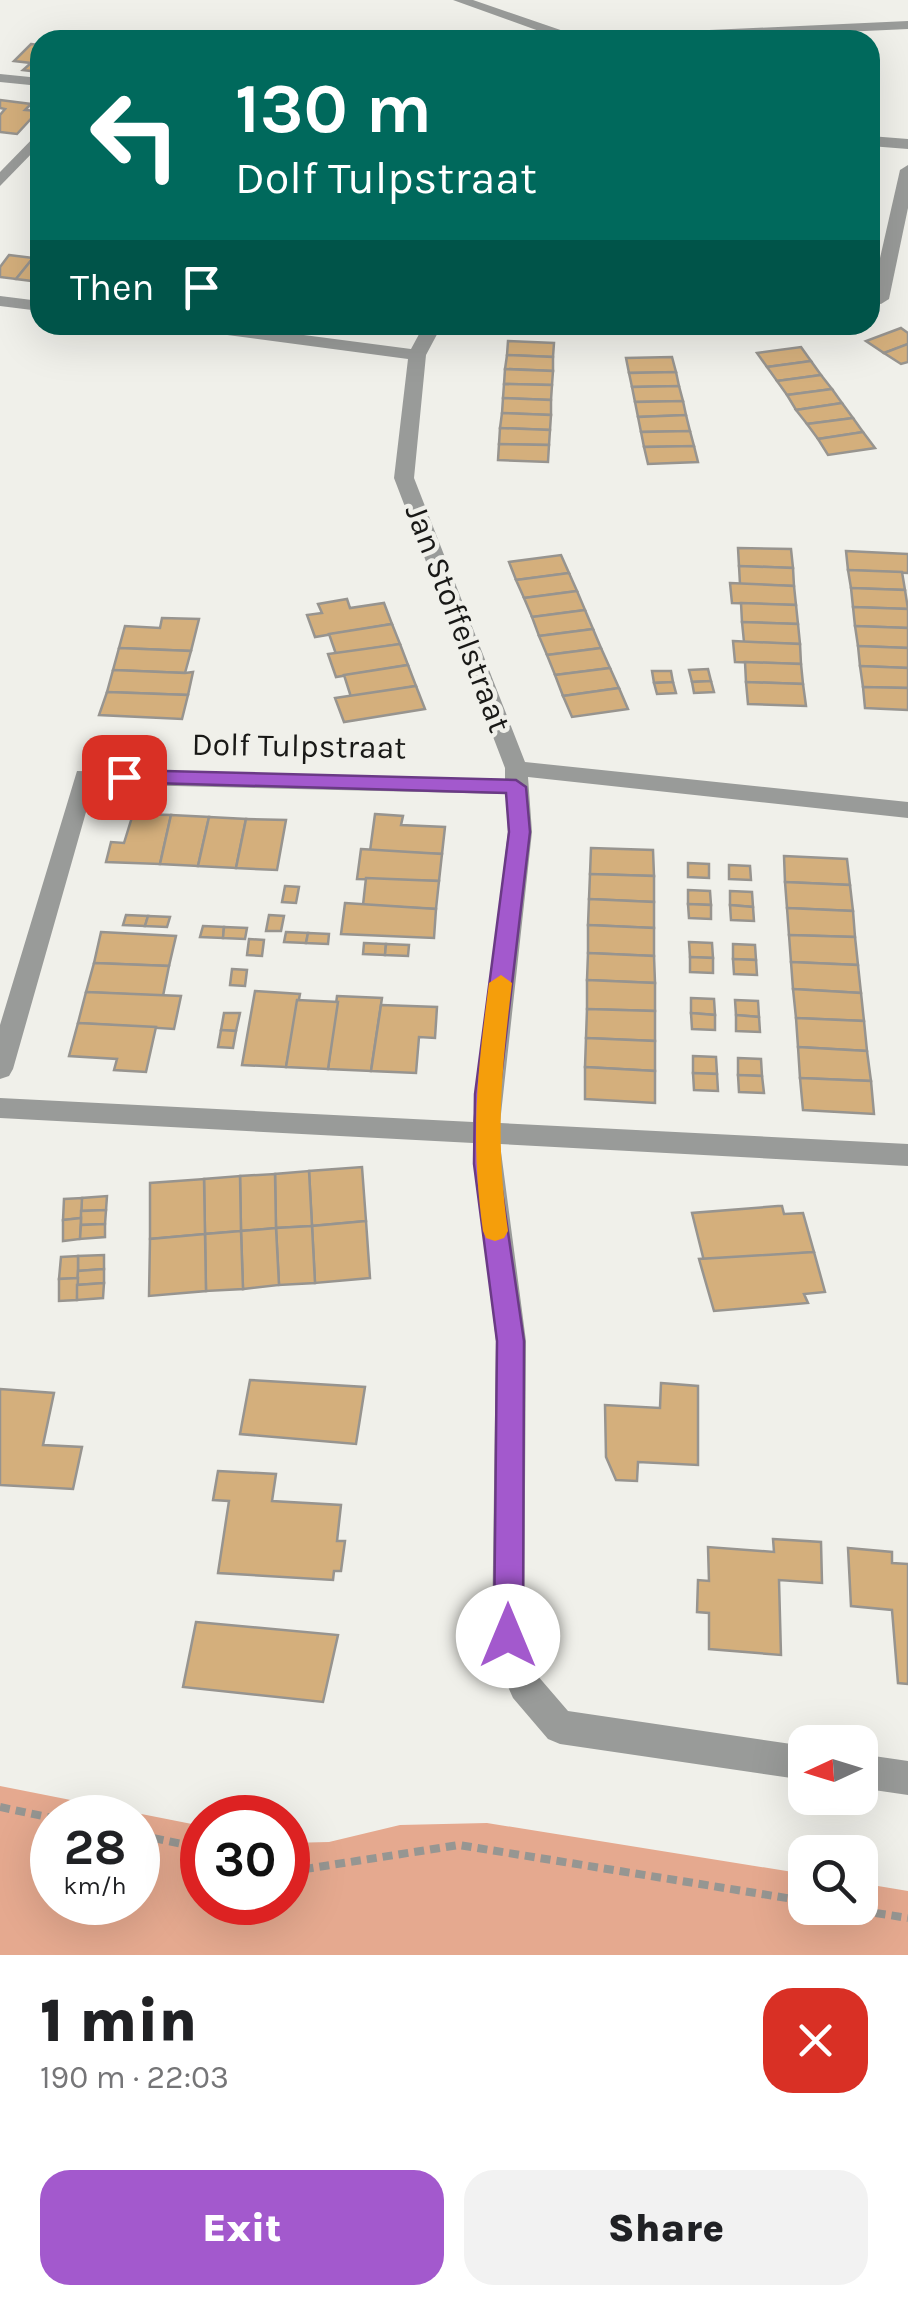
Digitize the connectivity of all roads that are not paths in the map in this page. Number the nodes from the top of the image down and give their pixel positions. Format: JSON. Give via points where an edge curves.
{"nodes":[{"id":1,"x":460,"y":0,"type":"edge"},
{"id":2,"x":908,"y":25,"type":"edge"},
{"id":3,"x":548,"y":30,"type":"edge"},
{"id":4,"x":880,"y":32,"type":"edge"},
{"id":5,"x":0,"y":78,"type":"edge"},
{"id":6,"x":30,"y":81,"type":"edge"},
{"id":7,"x":880,"y":142,"type":"edge"},
{"id":8,"x":908,"y":144,"type":"edge"},
{"id":9,"x":30,"y":147,"type":"edge"},
{"id":10,"x":908,"y":170,"type":"edge"},
{"id":11,"x":0,"y":181,"type":"edge"},
{"id":12,"x":880,"y":299,"type":"edge"},
{"id":13,"x":0,"y":301,"type":"edge"},
{"id":14,"x":30,"y":305,"type":"edge"},
{"id":15,"x":264,"y":335,"type":"edge"},
{"id":16,"x":428,"y":335,"type":"edge"},
{"id":17,"x":417,"y":355,"type":"junction"},
{"id":18,"x":516,"y":777,"type":"junction"},
{"id":19,"x":908,"y":810,"type":"edge"},
{"id":20,"x":0,"y":1069,"type":"edge"},
{"id":21,"x":0,"y":1108,"type":"edge"},
{"id":22,"x":487,"y":1133,"type":"junction"},
{"id":23,"x":908,"y":1155,"type":"edge"},
{"id":24,"x":788,"y":1761,"type":"edge"},
{"id":25,"x":878,"y":1774,"type":"edge"},
{"id":26,"x":908,"y":1778,"type":"edge"}],
"edges":[{"from":1,"to":3,"type":"street"},
{"from":2,"to":4,"type":"street"},
{"from":5,"to":6,"type":"street"},
{"from":7,"to":8,"type":"street"},
{"from":9,"to":11,"type":"street"},
{"from":10,"to":12,"type":"street"},
{"from":13,"to":14,"type":"street"},
{"from":15,"to":17,"type":"street"},
{"from":16,"to":17,"type":"street","name":"Jan Stoffelstraat"},
{"from":17,"to":18,"type":"street","name":"Jan Stoffelstraat","via":[[404,478]]},
{"from":18,"to":19,"type":"street"},
{"from":18,"to":20,"type":"street","name":"Dolf Tulpstraat","via":[[85,776]]},
{"from":18,"to":22,"type":"street","name":"Jan Stoffelstraat","via":[[520,832]]},
{"from":21,"to":22,"type":"street"},
{"from":22,"to":23,"type":"street"},
{"from":22,"to":24,"type":"street","name":"Jan Stoffelstraat","via":[[511,1341],[508,1636],[514,1671],[560,1727]]},
{"from":25,"to":26,"type":"street"}]}
